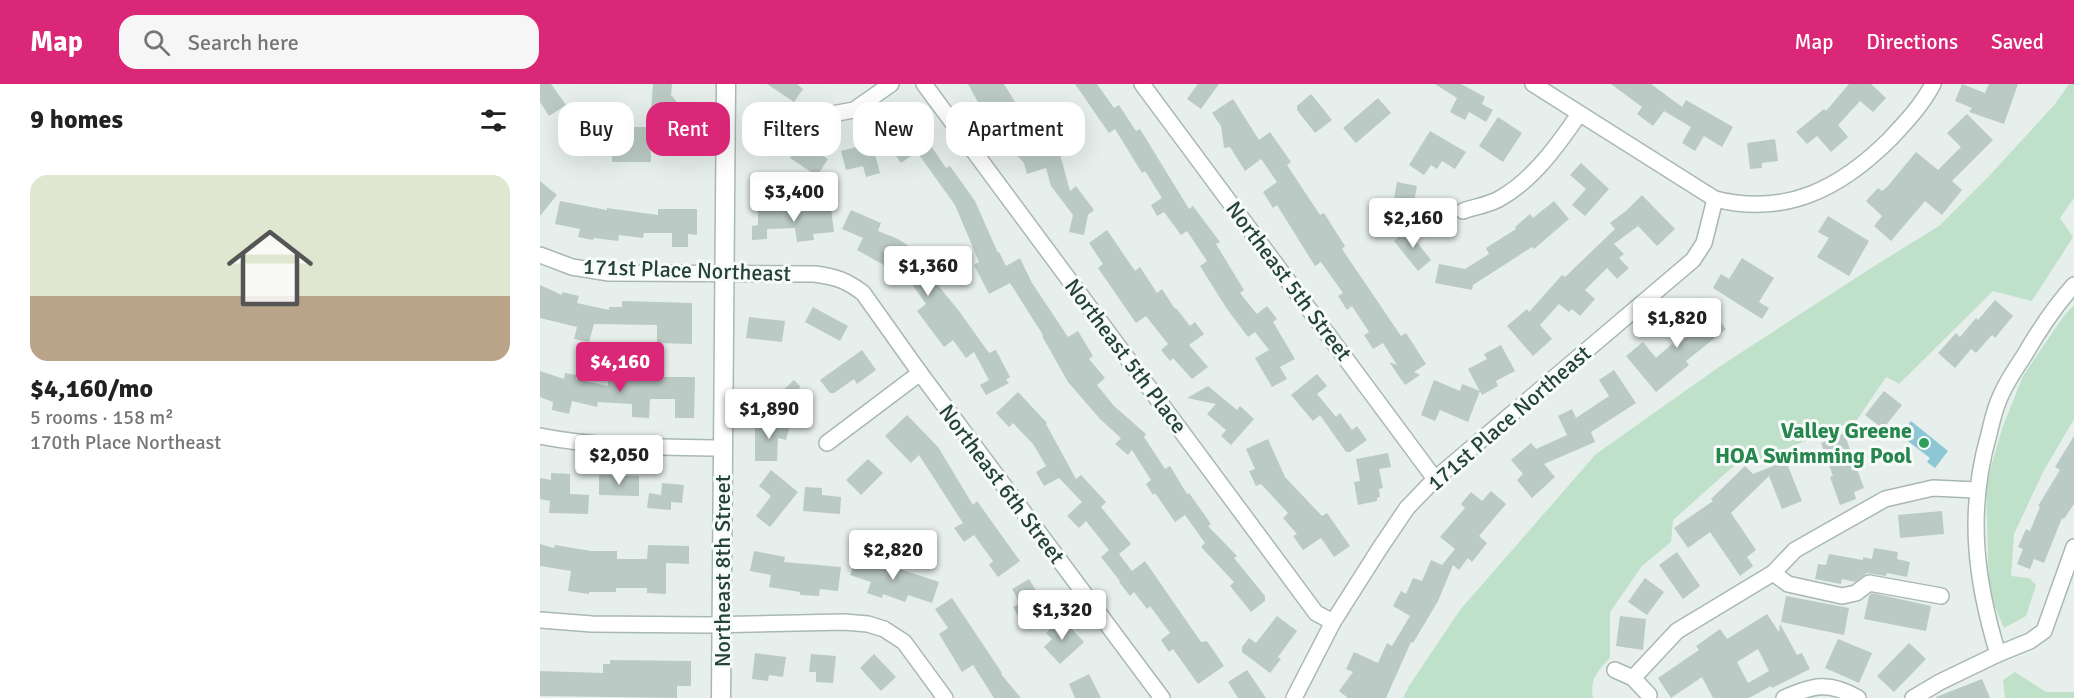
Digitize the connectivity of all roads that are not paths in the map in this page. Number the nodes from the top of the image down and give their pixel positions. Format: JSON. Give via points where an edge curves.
{"nodes":[{"id":1,"x":726,"y":84,"type":"edge"},
{"id":2,"x":891,"y":84,"type":"edge"},
{"id":3,"x":924,"y":84,"type":"edge"},
{"id":4,"x":1142,"y":84,"type":"edge"},
{"id":5,"x":1533,"y":84,"type":"edge"},
{"id":6,"x":1932,"y":84,"type":"edge"},
{"id":7,"x":841,"y":112,"type":"edge"},
{"id":8,"x":1579,"y":114,"type":"junction"},
{"id":9,"x":1715,"y":199,"type":"junction"},
{"id":10,"x":1463,"y":211,"type":"dead end"},
{"id":11,"x":540,"y":255,"type":"edge"},
{"id":12,"x":725,"y":274,"type":"junction"},
{"id":13,"x":836,"y":277,"type":"joint"},
{"id":14,"x":2074,"y":285,"type":"edge"},
{"id":15,"x":920,"y":373,"type":"junction"},
{"id":16,"x":540,"y":436,"type":"edge"},
{"id":17,"x":827,"y":443,"type":"dead end"},
{"id":18,"x":723,"y":448,"type":"junction"},
{"id":19,"x":1435,"y":479,"type":"junction"},
{"id":20,"x":1976,"y":490,"type":"junction"},
{"id":21,"x":2074,"y":547,"type":"edge"},
{"id":22,"x":1773,"y":573,"type":"junction"},
{"id":23,"x":1941,"y":596,"type":"dead end"},
{"id":24,"x":540,"y":620,"type":"edge"},
{"id":25,"x":1333,"y":622,"type":"junction"},
{"id":26,"x":722,"y":624,"type":"junction"},
{"id":27,"x":1998,"y":654,"type":"junction"},
{"id":28,"x":1614,"y":670,"type":"dead end"},
{"id":29,"x":1633,"y":678,"type":"junction"},
{"id":30,"x":1649,"y":695,"type":"dead end"},
{"id":31,"x":721,"y":698,"type":"edge"},
{"id":32,"x":945,"y":698,"type":"edge"},
{"id":33,"x":1162,"y":698,"type":"edge"},
{"id":34,"x":1294,"y":698,"type":"edge"},
{"id":35,"x":1784,"y":698,"type":"edge"},
{"id":36,"x":1858,"y":698,"type":"edge"},
{"id":37,"x":1914,"y":698,"type":"edge"}],
"edges":[{"from":1,"to":12,"type":"street","name":"Northeast 8th Street"},
{"from":2,"to":7,"type":"street","via":[[854,110]]},
{"from":3,"to":25,"type":"street","name":"Northeast 5th Place","via":[[1316,613]]},
{"from":4,"to":19,"type":"street","name":"Northeast 5th Street"},
{"from":5,"to":8,"type":"street"},
{"from":6,"to":9,"type":"street","via":[[1901,127],[1872,156],[1835,183],[1810,196],[1774,204],[1734,204]]},
{"from":8,"to":9,"type":"street"},
{"from":8,"to":10,"type":"street","via":[[1541,164],[1515,187],[1498,200]]},
{"from":9,"to":19,"type":"street","name":"171st Place Northeast","via":[[1704,243],[1693,260]]},
{"from":11,"to":12,"type":"street","name":"171st Place Northeast","via":[[572,267],[609,273]]},
{"from":12,"to":13,"type":"street","name":"171st Place Northeast"},
{"from":12,"to":18,"type":"street","name":"Northeast 8th Street"},
{"from":13,"to":15,"type":"street","name":"Northeast 6th Street","via":[[863,293]]},
{"from":14,"to":20,"type":"street","via":[[2056,305],[2000,396]]},
{"from":15,"to":17,"type":"street"},
{"from":15,"to":33,"type":"street","name":"Northeast 6th Street"},
{"from":16,"to":18,"type":"street","via":[[607,446]]},
{"from":18,"to":26,"type":"street","name":"Northeast 8th Street"},
{"from":19,"to":25,"type":"street","name":"171st Place Northeast","via":[[1407,508]]},
{"from":20,"to":22,"type":"street","via":[[1933,488],[1885,498],[1795,550]]},
{"from":20,"to":27,"type":"street","via":[[1979,579]]},
{"from":21,"to":27,"type":"street","via":[[2044,631]]},
{"from":22,"to":23,"type":"street","via":[[1788,584],[1842,596],[1856,593],[1869,583]]},
{"from":22,"to":29,"type":"street","via":[[1677,631]]},
{"from":24,"to":26,"type":"street"},
{"from":25,"to":34,"type":"street","name":"171st Place Northeast"},
{"from":26,"to":31,"type":"street","name":"Northeast 8th Street"},
{"from":26,"to":32,"type":"street","via":[[844,622],[884,629],[904,642]]},
{"from":27,"to":37,"type":"street"},
{"from":28,"to":29,"type":"street"},
{"from":29,"to":30,"type":"street"},
{"from":35,"to":36,"type":"street","via":[[1804,689],[1826,686]]}]}
